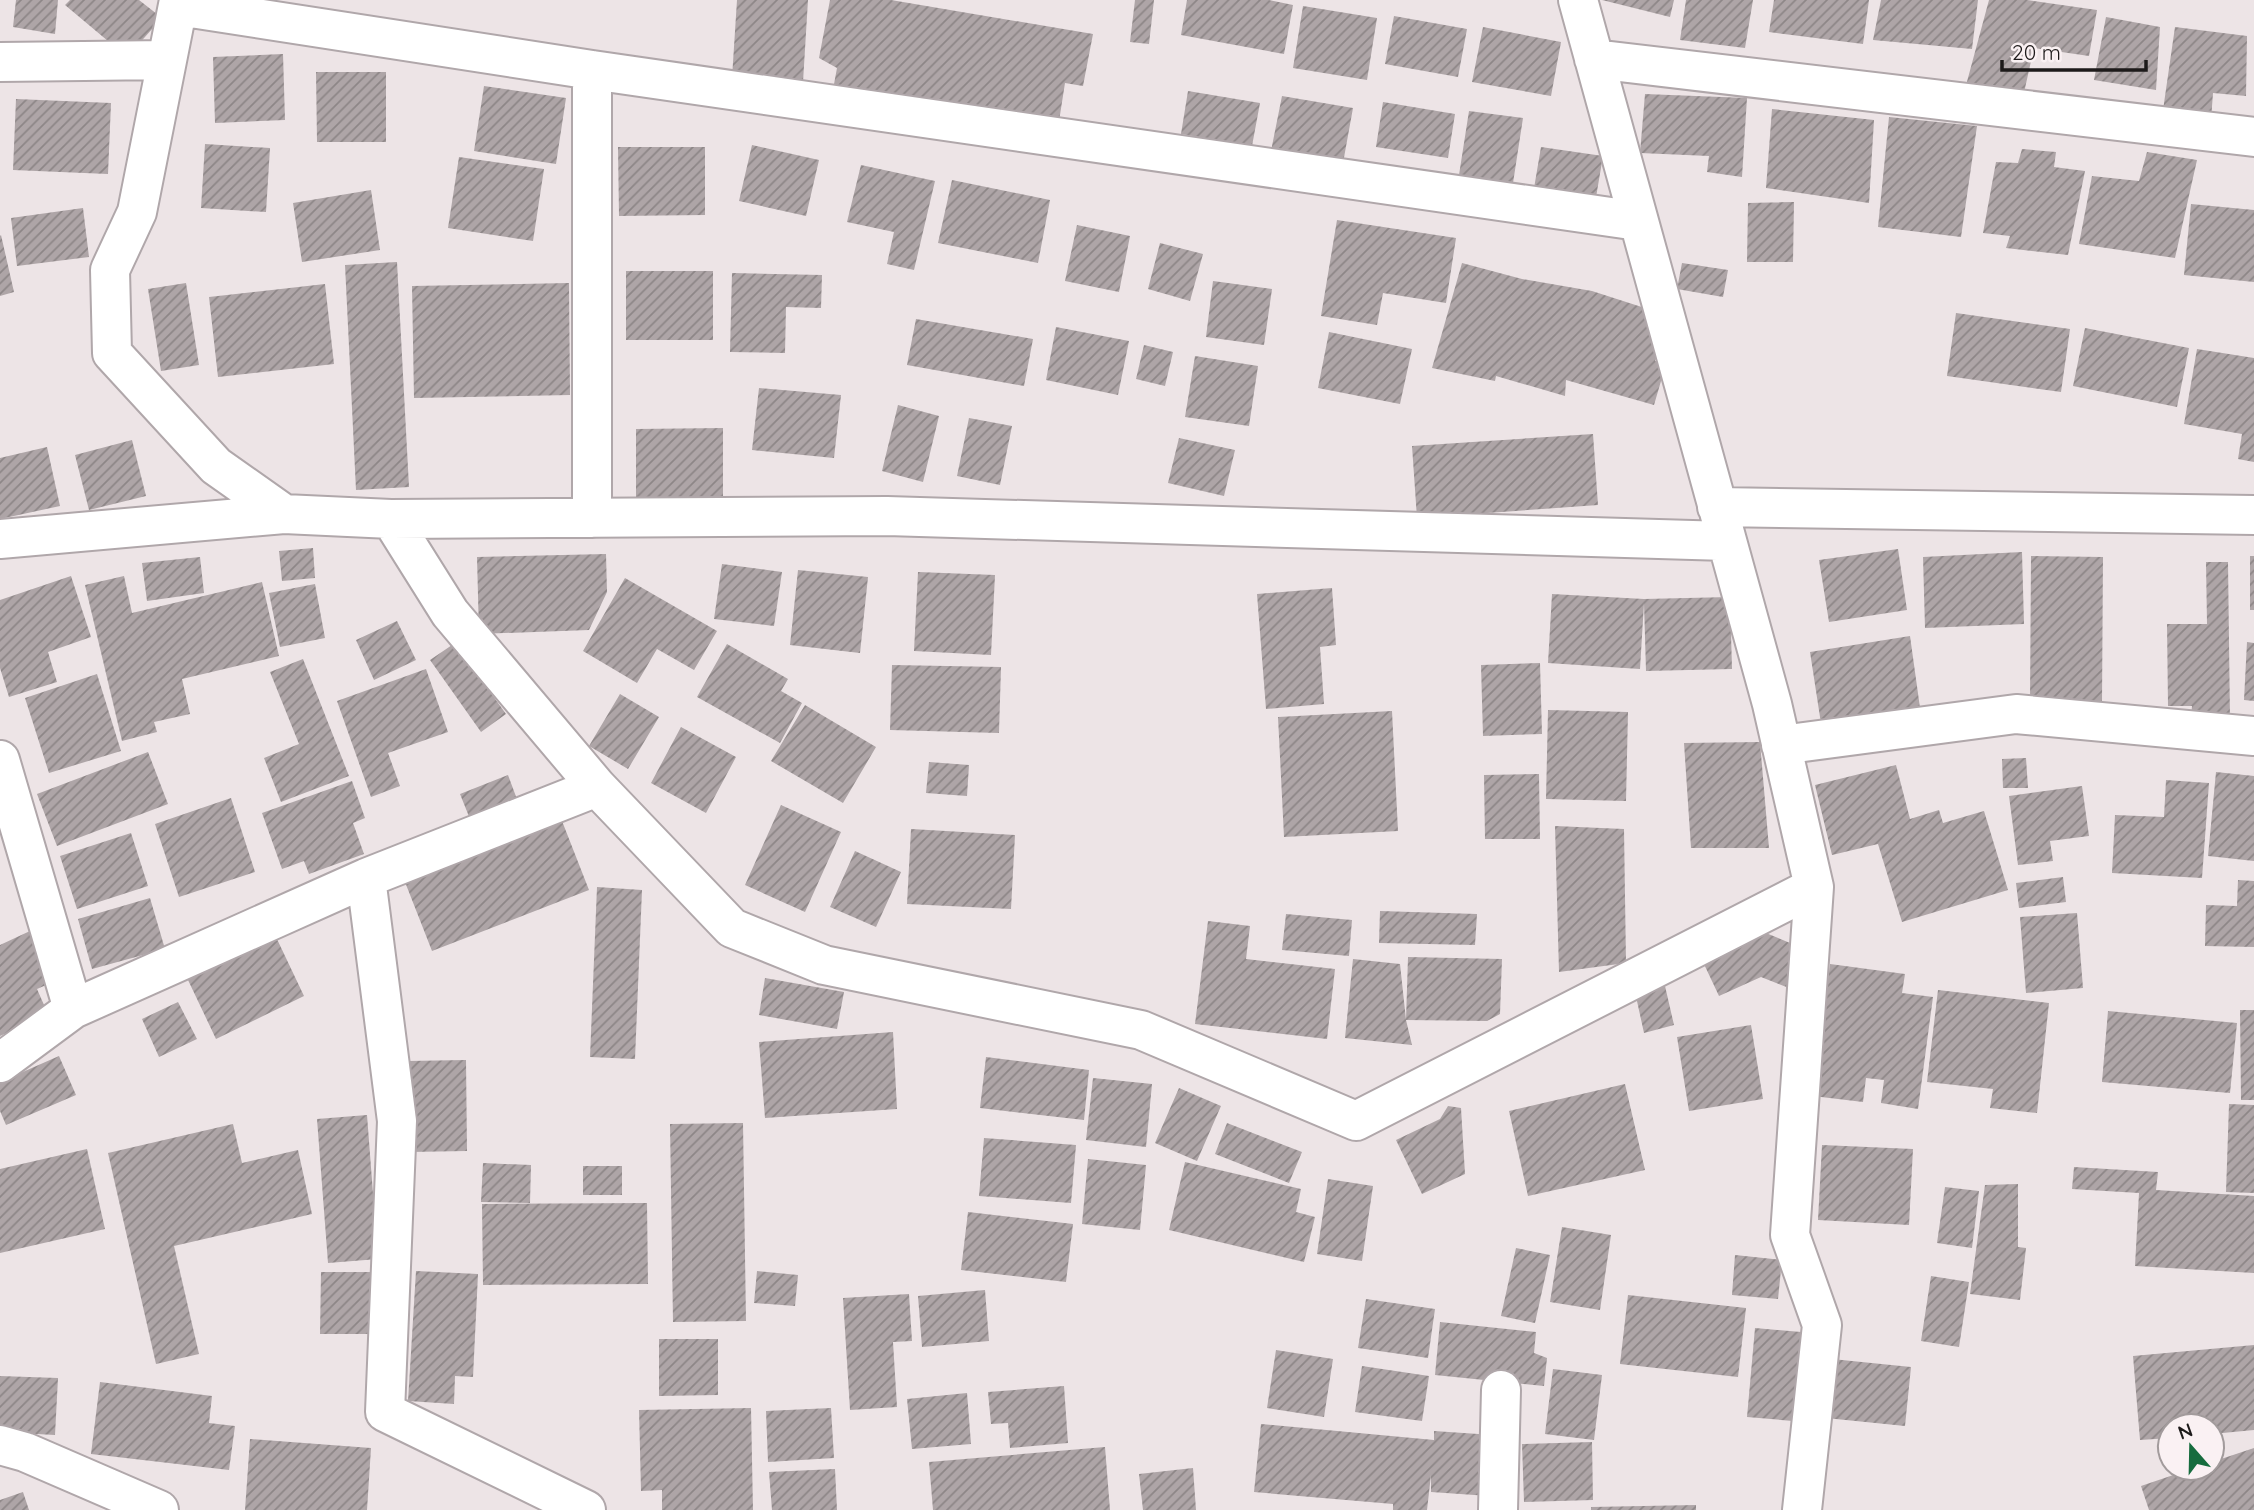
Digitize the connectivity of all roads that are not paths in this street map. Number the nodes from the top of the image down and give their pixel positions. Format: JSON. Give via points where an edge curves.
{"nodes":[{"id":1,"x":1578,"y":0,"type":"edge"},
{"id":2,"x":178,"y":3,"type":"edge"},
{"id":3,"x":1594,"y":58,"type":"junction"},
{"id":4,"x":167,"y":60,"type":"junction"},
{"id":5,"x":0,"y":62,"type":"edge"},
{"id":6,"x":592,"y":70,"type":"junction"},
{"id":7,"x":2254,"y":137,"type":"edge"},
{"id":8,"x":1638,"y":221,"type":"junction"},
{"id":9,"x":284,"y":514,"type":"junction"},
{"id":10,"x":2254,"y":515,"type":"edge"},
{"id":11,"x":592,"y":518,"type":"junction"},
{"id":12,"x":391,"y":519,"type":"junction"},
{"id":13,"x":1721,"y":524,"type":"junction"},
{"id":14,"x":0,"y":539,"type":"edge"},
{"id":15,"x":2254,"y":736,"type":"edge"},
{"id":16,"x":1781,"y":745,"type":"junction"},
{"id":17,"x":0,"y":760,"type":"edge"},
{"id":18,"x":597,"y":788,"type":"junction"},
{"id":19,"x":366,"y":878,"type":"junction"},
{"id":20,"x":1814,"y":887,"type":"junction"},
{"id":21,"x":73,"y":1009,"type":"junction"},
{"id":22,"x":0,"y":1063,"type":"edge"},
{"id":23,"x":1501,"y":1390,"type":"dead end"},
{"id":24,"x":0,"y":1446,"type":"edge"},
{"id":25,"x":143,"y":1506,"type":"edge"},
{"id":26,"x":586,"y":1510,"type":"edge"},
{"id":27,"x":1498,"y":1510,"type":"edge"},
{"id":28,"x":1802,"y":1510,"type":"edge"}],
"edges":[{"from":1,"to":3,"type":"street"},
{"from":2,"to":4,"type":"street"},
{"from":2,"to":6,"type":"street"},
{"from":3,"to":7,"type":"street"},
{"from":3,"to":8,"type":"street"},
{"from":4,"to":5,"type":"street"},
{"from":4,"to":9,"type":"street","via":[[137,212],[110,270],[112,353],[216,466]]},
{"from":6,"to":8,"type":"street"},
{"from":6,"to":11,"type":"street"},
{"from":8,"to":13,"type":"street"},
{"from":9,"to":12,"type":"street"},
{"from":9,"to":14,"type":"street"},
{"from":10,"to":13,"type":"street"},
{"from":11,"to":12,"type":"street"},
{"from":11,"to":13,"type":"street","via":[[887,516]]},
{"from":12,"to":18,"type":"street","via":[[450,613]]},
{"from":13,"to":16,"type":"street"},
{"from":15,"to":16,"type":"street","via":[[2016,714]]},
{"from":16,"to":20,"type":"street"},
{"from":17,"to":21,"type":"street"},
{"from":18,"to":19,"type":"street"},
{"from":18,"to":20,"type":"street","via":[[732,928],[824,965],[1142,1030],[1356,1121]]},
{"from":19,"to":21,"type":"street"},
{"from":19,"to":26,"type":"street","via":[[397,1121],[385,1412]]},
{"from":20,"to":28,"type":"street","via":[[1790,1235],[1822,1325]]},
{"from":21,"to":22,"type":"street"},
{"from":23,"to":27,"type":"street"},
{"from":24,"to":25,"type":"street","via":[[25,1452]]}]}
